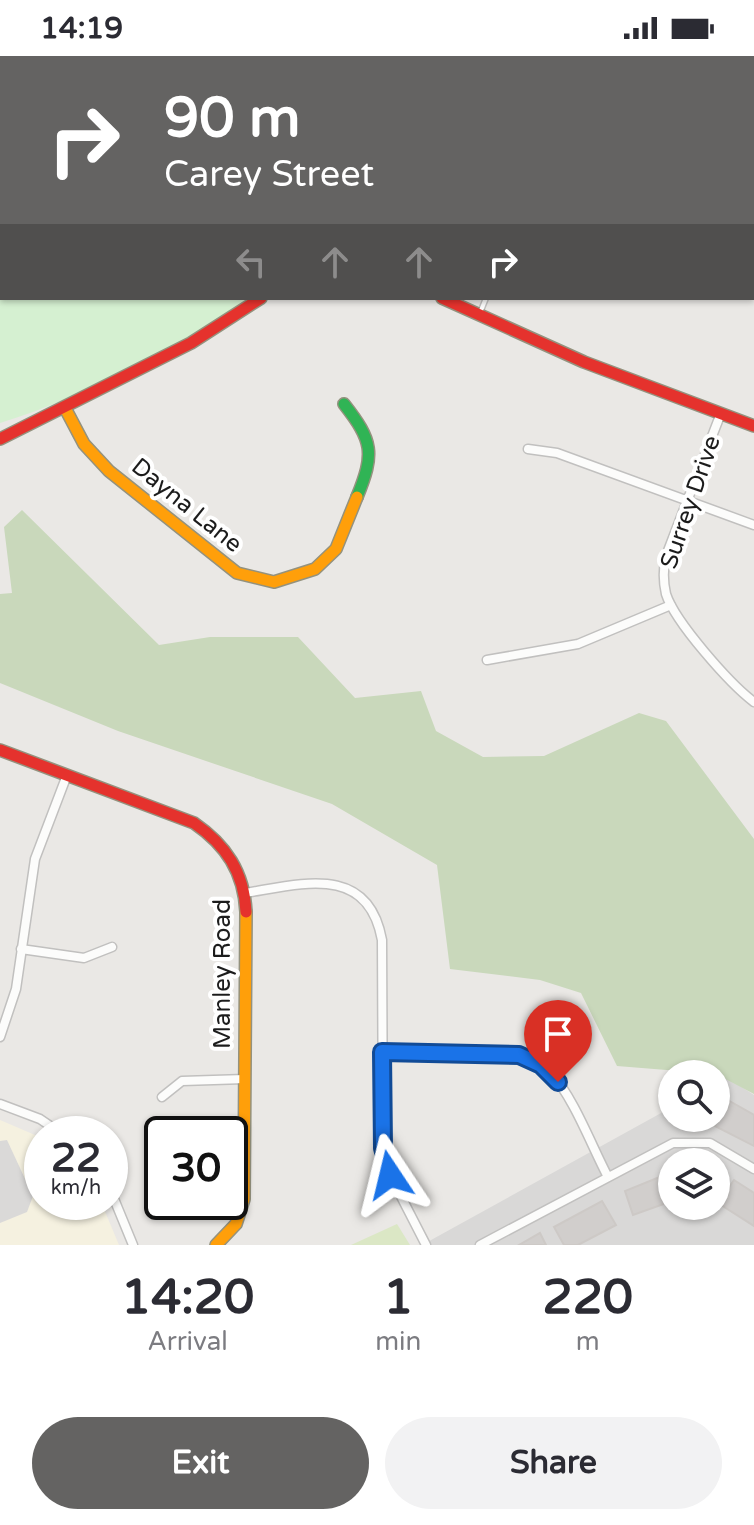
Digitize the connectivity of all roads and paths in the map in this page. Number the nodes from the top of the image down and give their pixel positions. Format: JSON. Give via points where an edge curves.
{"nodes":[{"id":1,"x":257,"y":300,"type":"edge"},
{"id":2,"x":446,"y":300,"type":"edge"},
{"id":3,"x":485,"y":300,"type":"edge"},
{"id":4,"x":479,"y":315,"type":"junction"},
{"id":5,"x":344,"y":404,"type":"dead end"},
{"id":6,"x":65,"y":408,"type":"junction"},
{"id":7,"x":721,"y":413,"type":"junction"},
{"id":8,"x":754,"y":426,"type":"edge"},
{"id":9,"x":0,"y":439,"type":"edge"},
{"id":10,"x":528,"y":449,"type":"dead end"},
{"id":11,"x":688,"y":499,"type":"junction"},
{"id":12,"x":754,"y":525,"type":"edge"},
{"id":13,"x":671,"y":605,"type":"junction"},
{"id":14,"x":487,"y":660,"type":"dead end"},
{"id":15,"x":754,"y":702,"type":"edge"},
{"id":16,"x":0,"y":750,"type":"edge"},
{"id":17,"x":67,"y":775,"type":"junction"},
{"id":18,"x":245,"y":893,"type":"junction"},
{"id":19,"x":112,"y":947,"type":"dead end"},
{"id":20,"x":21,"y":949,"type":"junction"},
{"id":21,"x":0,"y":1037,"type":"edge"},
{"id":22,"x":382,"y":1052,"type":"junction"},
{"id":23,"x":245,"y":1079,"type":"junction"},
{"id":24,"x":162,"y":1097,"type":"dead end"},
{"id":25,"x":0,"y":1104,"type":"edge"},
{"id":26,"x":32,"y":1116,"type":"edge"},
{"id":27,"x":754,"y":1169,"type":"edge"},
{"id":28,"x":608,"y":1177,"type":"junction"},
{"id":29,"x":123,"y":1220,"type":"edge"},
{"id":30,"x":133,"y":1245,"type":"edge"},
{"id":31,"x":216,"y":1245,"type":"edge"},
{"id":32,"x":426,"y":1245,"type":"edge"},
{"id":33,"x":480,"y":1245,"type":"edge"}],
"edges":[{"from":1,"to":6,"type":"street","via":[[191,343]]},
{"from":2,"to":4,"type":"street"},
{"from":3,"to":4,"type":"lane"},
{"from":4,"to":7,"type":"street","via":[[584,362]]},
{"from":5,"to":6,"type":"street","name":"Dayna Lane","via":[[370,445],[369,468],[342,538],[326,560],[302,576],[274,582],[237,573],[109,471],[84,444]]},
{"from":6,"to":9,"type":"street"},
{"from":7,"to":8,"type":"street"},
{"from":7,"to":11,"type":"street","name":"Surrey Drive"},
{"from":10,"to":11,"type":"street","via":[[557,453]]},
{"from":11,"to":12,"type":"street"},
{"from":11,"to":13,"type":"street","name":"Surrey Drive","via":[[664,567]]},
{"from":13,"to":14,"type":"street","via":[[578,644]]},
{"from":13,"to":15,"type":"street","name":"Surrey Drive","via":[[727,678]]},
{"from":16,"to":17,"type":"street","name":"Manley Road"},
{"from":17,"to":18,"type":"street","name":"Manley Road","via":[[208,831],[237,866]]},
{"from":17,"to":20,"type":"street","via":[[35,859]]},
{"from":18,"to":22,"type":"street","via":[[326,882],[349,889],[368,906],[382,940]]},
{"from":18,"to":23,"type":"street","name":"Manley Road"},
{"from":19,"to":20,"type":"street","via":[[84,958]]},
{"from":20,"to":21,"type":"street","via":[[11,1010]]},
{"from":22,"to":28,"type":"street","via":[[507,1053],[541,1065],[558,1082]]},
{"from":22,"to":32,"type":"street","via":[[385,1162]]},
{"from":23,"to":24,"type":"street","via":[[182,1081]]},
{"from":23,"to":31,"type":"street","name":"Manley Road","via":[[244,1199],[236,1224]]},
{"from":25,"to":26,"type":"street"},
{"from":27,"to":28,"type":"street","via":[[721,1147],[685,1141]]},
{"from":28,"to":33,"type":"street"},
{"from":29,"to":30,"type":"street"}]}
